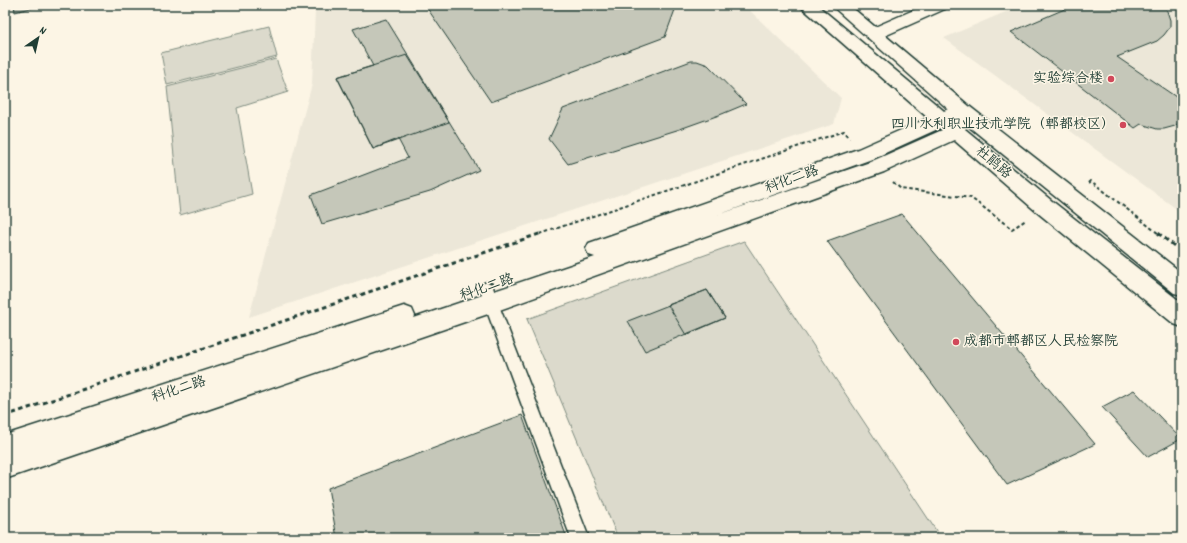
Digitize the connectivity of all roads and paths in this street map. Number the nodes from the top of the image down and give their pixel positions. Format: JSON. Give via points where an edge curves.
{"nodes":[{"id":1,"x":807,"y":5,"type":"edge"},
{"id":2,"x":839,"y":5,"type":"edge"},
{"id":3,"x":939,"y":5,"type":"edge"},
{"id":4,"x":874,"y":34,"type":"junction"},
{"id":5,"x":962,"y":111,"type":"junction"},
{"id":6,"x":948,"y":126,"type":"junction"},
{"id":7,"x":1182,"y":286,"type":"edge"},
{"id":8,"x":489,"y":295,"type":"junction"},
{"id":9,"x":1182,"y":317,"type":"edge"},
{"id":10,"x":5,"y":448,"type":"edge"},
{"id":11,"x":5,"y":466,"type":"edge"},
{"id":12,"x":580,"y":538,"type":"edge"}],
"edges":[{"from":1,"to":6,"type":"street","name":"杜鹃路"},
{"from":2,"to":4,"type":"street","name":"杜鹃路"},
{"from":3,"to":4,"type":"street"},
{"from":4,"to":5,"type":"street","name":"杜鹃路"},
{"from":5,"to":6,"type":"street"},
{"from":5,"to":7,"type":"street","name":"杜鹃路"},
{"from":6,"to":8,"type":"street","via":[[877,167]]},
{"from":6,"to":9,"type":"street","name":"杜鹃路"},
{"from":8,"to":10,"type":"street","name":"科化二路"},
{"from":8,"to":11,"type":"street"},
{"from":8,"to":12,"type":"lane"}]}
